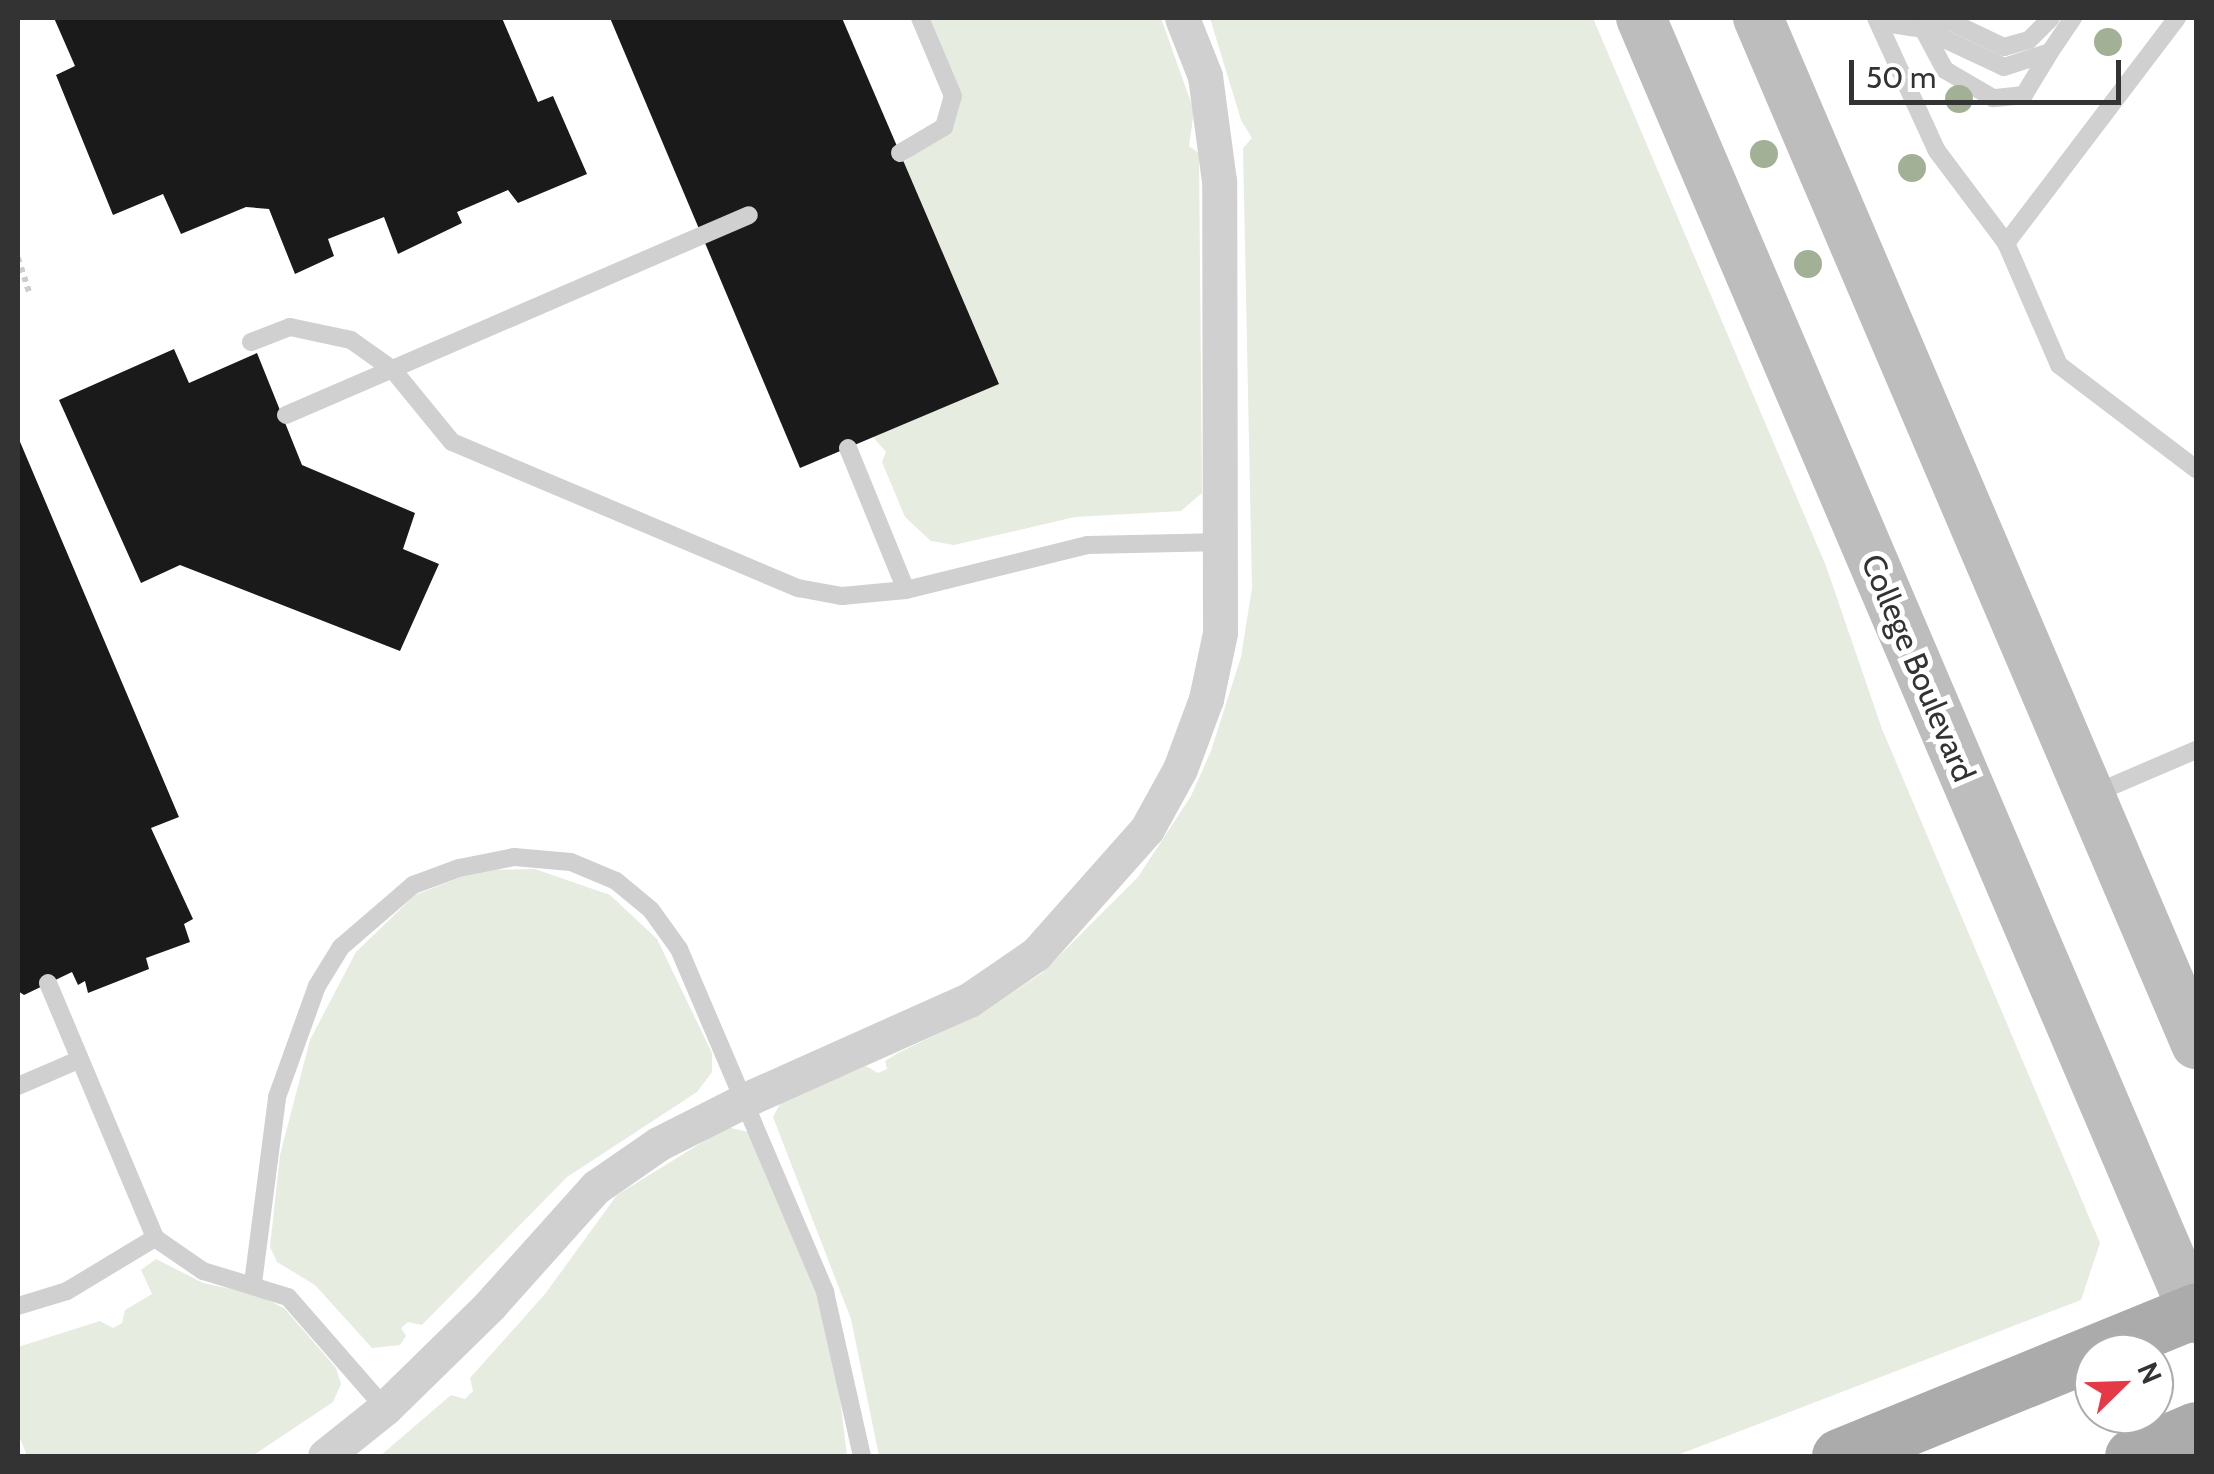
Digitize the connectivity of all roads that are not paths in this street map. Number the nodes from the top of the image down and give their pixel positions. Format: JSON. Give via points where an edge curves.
{"nodes":[{"id":1,"x":920,"y":18,"type":"edge"},
{"id":2,"x":1182,"y":18,"type":"edge"},
{"id":3,"x":1641,"y":18,"type":"edge"},
{"id":4,"x":1758,"y":18,"type":"edge"},
{"id":5,"x":2051,"y":18,"type":"edge"},
{"id":6,"x":2073,"y":18,"type":"edge"},
{"id":7,"x":2178,"y":18,"type":"edge"},
{"id":8,"x":1878,"y":19,"type":"edge"},
{"id":9,"x":1923,"y":30,"type":"junction"},
{"id":10,"x":2050,"y":52,"type":"junction"},
{"id":11,"x":900,"y":153,"type":"dead end"},
{"id":12,"x":749,"y":215,"type":"dead end"},
{"id":13,"x":2006,"y":244,"type":"junction"},
{"id":14,"x":251,"y":342,"type":"dead end"},
{"id":15,"x":393,"y":370,"type":"junction"},
{"id":16,"x":286,"y":415,"type":"dead end"},
{"id":17,"x":848,"y":448,"type":"dead end"},
{"id":18,"x":2196,"y":469,"type":"edge"},
{"id":19,"x":1224,"y":542,"type":"junction"},
{"id":20,"x":906,"y":590,"type":"junction"},
{"id":21,"x":2196,"y":750,"type":"edge"},
{"id":22,"x":2090,"y":795,"type":"junction"},
{"id":23,"x":48,"y":984,"type":"dead end"},
{"id":24,"x":2196,"y":1044,"type":"edge"},
{"id":25,"x":78,"y":1060,"type":"junction"},
{"id":26,"x":18,"y":1086,"type":"edge"},
{"id":27,"x":745,"y":1100,"type":"junction"},
{"id":28,"x":155,"y":1238,"type":"junction"},
{"id":29,"x":253,"y":1283,"type":"junction"},
{"id":30,"x":18,"y":1306,"type":"edge"},
{"id":31,"x":2196,"y":1314,"type":"edge"},
{"id":32,"x":385,"y":1408,"type":"junction"},
{"id":33,"x":2196,"y":1430,"type":"edge"},
{"id":34,"x":325,"y":1456,"type":"edge"},
{"id":35,"x":862,"y":1456,"type":"edge"},
{"id":36,"x":1839,"y":1456,"type":"edge"},
{"id":37,"x":2132,"y":1456,"type":"edge"}],
"edges":[{"from":1,"to":11,"type":"lane","via":[[953,96],[944,127]]},
{"from":2,"to":19,"type":"street","via":[[1215,127]]},
{"from":3,"to":31,"type":"main road","name":"College Boulevard"},
{"from":4,"to":22,"type":"main road"},
{"from":5,"to":9,"type":"lane","via":[[2029,40],[2004,47],[1949,21]]},
{"from":6,"to":10,"type":"lane"},
{"from":7,"to":13,"type":"lane"},
{"from":8,"to":9,"type":"lane"},
{"from":8,"to":13,"type":"lane","via":[[1937,152]]},
{"from":9,"to":10,"type":"lane","via":[[2004,68]]},
{"from":9,"to":10,"type":"lane","via":[[1946,70],[2006,100],[2035,84]]},
{"from":12,"to":15,"type":"lane"},
{"from":13,"to":18,"type":"lane","via":[[2059,365]]},
{"from":14,"to":15,"type":"lane","via":[[290,327],[319,330],[351,340]]},
{"from":15,"to":16,"type":"lane"},
{"from":15,"to":20,"type":"lane","via":[[452,442],[798,588],[842,596]]},
{"from":17,"to":20,"type":"lane"},
{"from":19,"to":20,"type":"lane","via":[[1088,545]]},
{"from":19,"to":27,"type":"street","via":[[1220,633],[1206,699],[1155,814],[1100,889],[1036,954],[969,1000]]},
{"from":21,"to":22,"type":"lane"},
{"from":22,"to":24,"type":"main road"},
{"from":23,"to":25,"type":"lane"},
{"from":25,"to":26,"type":"lane"},
{"from":25,"to":28,"type":"lane"},
{"from":27,"to":29,"type":"lane","via":[[679,948],[651,910],[616,881],[571,862],[514,857],[444,874],[374,914],[317,986],[277,1097]]},
{"from":27,"to":32,"type":"street","via":[[658,1144],[596,1187]]},
{"from":27,"to":35,"type":"lane","via":[[825,1292]]},
{"from":28,"to":29,"type":"lane","via":[[203,1271]]},
{"from":28,"to":30,"type":"lane","via":[[68,1290]]},
{"from":29,"to":32,"type":"lane","via":[[288,1297]]},
{"from":31,"to":36,"type":"main road"},
{"from":32,"to":34,"type":"street"},
{"from":33,"to":37,"type":"main road"}]}
